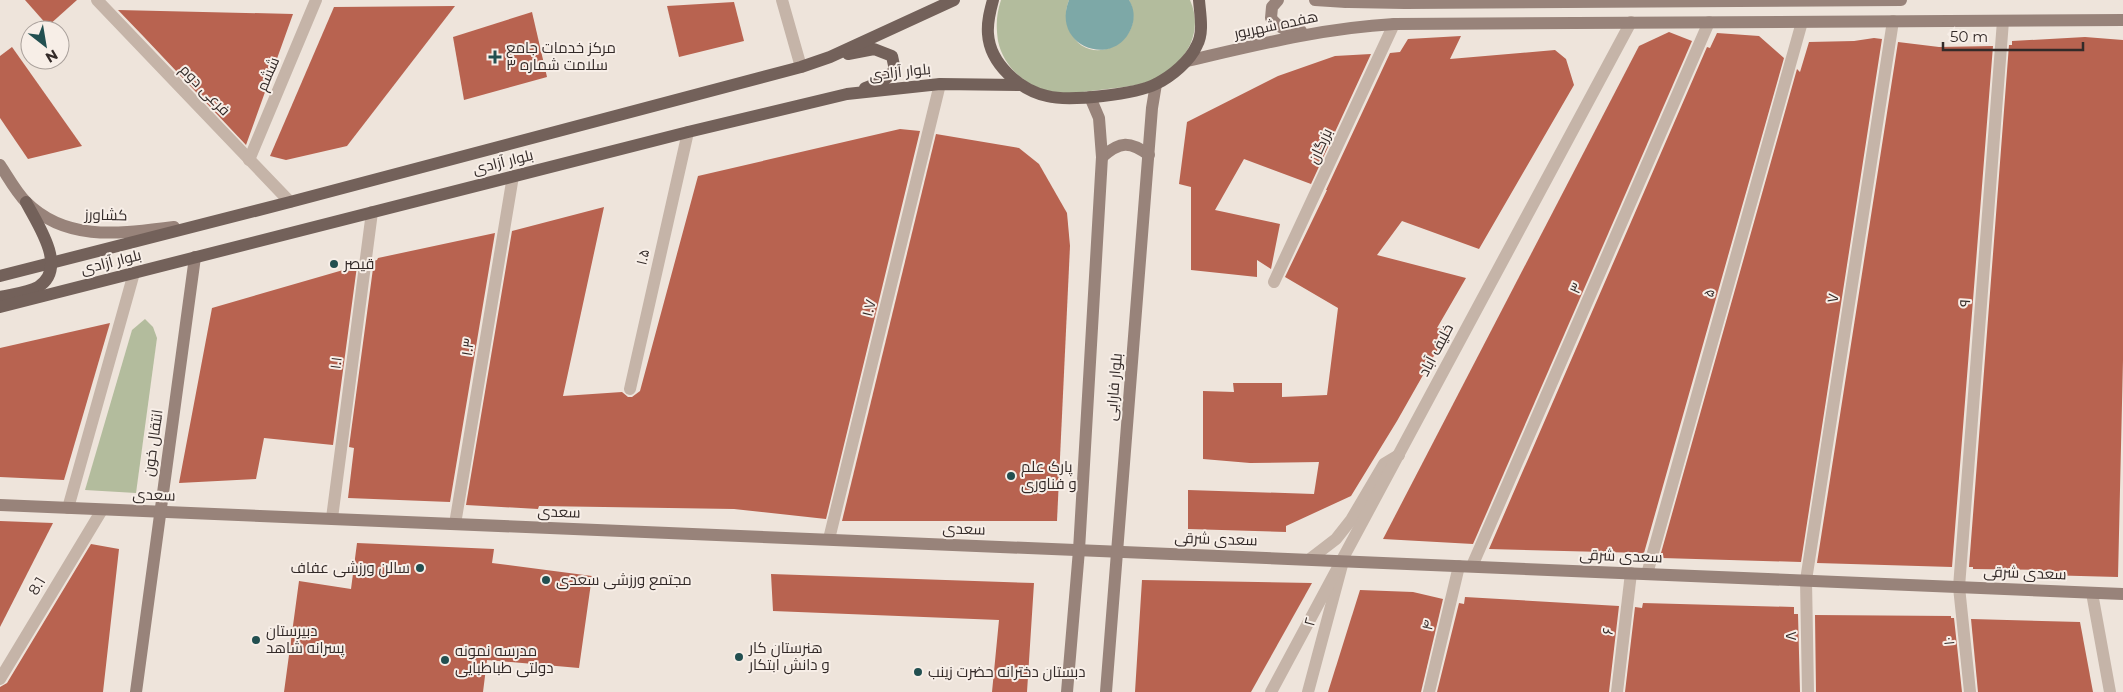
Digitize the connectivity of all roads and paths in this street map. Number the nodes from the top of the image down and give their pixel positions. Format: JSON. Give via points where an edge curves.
{"nodes":[{"id":1,"x":97,"y":0,"type":"edge"},
{"id":2,"x":316,"y":0,"type":"edge"},
{"id":3,"x":782,"y":0,"type":"edge"},
{"id":4,"x":954,"y":0,"type":"edge"},
{"id":5,"x":994,"y":0,"type":"edge"},
{"id":6,"x":1199,"y":0,"type":"edge"},
{"id":7,"x":1278,"y":0,"type":"edge"},
{"id":8,"x":1315,"y":0,"type":"edge"},
{"id":9,"x":1864,"y":0,"type":"edge"},
{"id":10,"x":1901,"y":0,"type":"edge"},
{"id":11,"x":1343,"y":1,"type":"edge"},
{"id":12,"x":1405,"y":1,"type":"edge"},
{"id":13,"x":1643,"y":1,"type":"edge"},
{"id":14,"x":2123,"y":20,"type":"edge"},
{"id":15,"x":1892,"y":21,"type":"junction"},
{"id":16,"x":2003,"y":21,"type":"junction"},
{"id":17,"x":1631,"y":22,"type":"junction"},
{"id":18,"x":1709,"y":22,"type":"junction"},
{"id":19,"x":1802,"y":22,"type":"junction"},
{"id":20,"x":1394,"y":24,"type":"junction"},
{"id":21,"x":1320,"y":32,"type":"junction"},
{"id":22,"x":830,"y":57,"type":"junction"},
{"id":23,"x":1187,"y":61,"type":"junction"},
{"id":24,"x":801,"y":67,"type":"junction"},
{"id":25,"x":940,"y":84,"type":"junction"},
{"id":26,"x":1156,"y":84,"type":"junction"},
{"id":27,"x":1021,"y":85,"type":"junction"},
{"id":28,"x":847,"y":94,"type":"junction"},
{"id":29,"x":1090,"y":97,"type":"junction"},
{"id":30,"x":688,"y":132,"type":"junction"},
{"id":31,"x":1149,"y":155,"type":"junction"},
{"id":32,"x":1102,"y":156,"type":"junction"},
{"id":33,"x":249,"y":160,"type":"junction"},
{"id":34,"x":0,"y":165,"type":"edge"},
{"id":35,"x":513,"y":176,"type":"junction"},
{"id":36,"x":26,"y":202,"type":"junction"},
{"id":37,"x":290,"y":202,"type":"junction"},
{"id":38,"x":372,"y":212,"type":"junction"},
{"id":39,"x":209,"y":223,"type":"junction"},
{"id":40,"x":195,"y":257,"type":"junction"},
{"id":41,"x":52,"y":262,"type":"junction"},
{"id":42,"x":134,"y":273,"type":"junction"},
{"id":43,"x":0,"y":276,"type":"edge"},
{"id":44,"x":1274,"y":282,"type":"dead end"},
{"id":45,"x":0,"y":297,"type":"edge"},
{"id":46,"x":0,"y":307,"type":"edge"},
{"id":47,"x":630,"y":389,"type":"dead end"},
{"id":48,"x":1400,"y":455,"type":"junction"},
{"id":49,"x":0,"y":505,"type":"edge"},
{"id":50,"x":68,"y":508,"type":"junction"},
{"id":51,"x":102,"y":510,"type":"junction"},
{"id":52,"x":161,"y":511,"type":"junction"},
{"id":53,"x":332,"y":518,"type":"junction"},
{"id":54,"x":455,"y":524,"type":"junction"},
{"id":55,"x":829,"y":539,"type":"junction"},
{"id":56,"x":1079,"y":550,"type":"junction"},
{"id":57,"x":1117,"y":551,"type":"junction"},
{"id":58,"x":1310,"y":559,"type":"junction"},
{"id":59,"x":1343,"y":561,"type":"junction"},
{"id":60,"x":1459,"y":566,"type":"junction"},
{"id":61,"x":1472,"y":566,"type":"junction"},
{"id":62,"x":1632,"y":573,"type":"junction"},
{"id":63,"x":1647,"y":574,"type":"junction"},
{"id":64,"x":1806,"y":580,"type":"junction"},
{"id":65,"x":1959,"y":587,"type":"junction"},
{"id":66,"x":2092,"y":592,"type":"junction"},
{"id":67,"x":2123,"y":594,"type":"edge"},
{"id":68,"x":0,"y":679,"type":"edge"},
{"id":69,"x":136,"y":692,"type":"edge"},
{"id":70,"x":1067,"y":692,"type":"edge"},
{"id":71,"x":1106,"y":692,"type":"edge"},
{"id":72,"x":1271,"y":692,"type":"edge"},
{"id":73,"x":1308,"y":692,"type":"edge"},
{"id":74,"x":1429,"y":692,"type":"edge"},
{"id":75,"x":1617,"y":692,"type":"edge"},
{"id":76,"x":1808,"y":692,"type":"edge"},
{"id":77,"x":1970,"y":692,"type":"edge"},
{"id":78,"x":2110,"y":692,"type":"edge"}],
"edges":[{"from":1,"to":33,"type":"street","name":"فرعی دوم"},
{"from":2,"to":33,"type":"street","name":"ششم"},
{"from":3,"to":24,"type":"street"},
{"from":4,"to":22,"type":"main road","name":"بلوار آزادی"},
{"from":5,"to":27,"type":"main road","via":[[988,34],[992,47],[1006,72]]},
{"from":6,"to":23,"type":"main road","via":[[1201,24],[1198,44]]},
{"from":7,"to":21,"type":"main road","via":[[1272,7],[1271,18],[1277,26],[1287,31]]},
{"from":8,"to":11,"type":"main road"},
{"from":9,"to":10,"type":"main road"},
{"from":9,"to":13,"type":"main road"},
{"from":11,"to":12,"type":"main road"},
{"from":12,"to":13,"type":"main road"},
{"from":14,"to":16,"type":"main road","name":"هفده شهریور"},
{"from":15,"to":16,"type":"main road","name":"هفده شهریور"},
{"from":15,"to":19,"type":"main road","name":"هفده شهریور"},
{"from":15,"to":64,"type":"street","name":"۷"},
{"from":16,"to":65,"type":"street","name":"۹"},
{"from":17,"to":18,"type":"main road","name":"هفده شهریور"},
{"from":17,"to":20,"type":"main road","name":"هفده شهریور"},
{"from":17,"to":48,"type":"street","name":"خلیف آباد"},
{"from":18,"to":19,"type":"main road","name":"هفده شهریور"},
{"from":18,"to":61,"type":"street","name":"۳"},
{"from":19,"to":63,"type":"street","name":"۵"},
{"from":20,"to":21,"type":"main road","name":"هفده شهریور"},
{"from":20,"to":44,"type":"street","name":"بزرگان"},
{"from":21,"to":23,"type":"main road","name":"هفده شهریور"},
{"from":22,"to":24,"type":"main road","name":"بلوار آزادی"},
{"from":22,"to":28,"type":"main road","via":[[874,49],[892,56],[895,70],[883,81]]},
{"from":23,"to":26,"type":"main road"},
{"from":24,"to":37,"type":"main road","name":"بلوار آزادی"},
{"from":25,"to":27,"type":"main road","name":"بلوار آزادی"},
{"from":25,"to":28,"type":"main road","name":"بلوار آزادی"},
{"from":25,"to":55,"type":"street","name":"۱.۷"},
{"from":26,"to":29,"type":"main road"},
{"from":26,"to":31,"type":"main road","name":"بلوار فارابی"},
{"from":27,"to":29,"type":"main road","via":[[1048,96]]},
{"from":28,"to":30,"type":"main road","name":"بلوار آزادی"},
{"from":29,"to":32,"type":"main road","name":"بلوار فارابی","via":[[1098,118]]},
{"from":30,"to":35,"type":"main road","name":"بلوار آزادی"},
{"from":30,"to":47,"type":"street","name":"۱.۵"},
{"from":31,"to":32,"type":"main road","via":[[1126,144],[1113,147]]},
{"from":31,"to":57,"type":"main road","name":"بلوار فارابی"},
{"from":32,"to":56,"type":"main road","name":"بلوار فارابی"},
{"from":33,"to":37,"type":"street","name":"فرعی دوم"},
{"from":34,"to":36,"type":"main road","name":"کشاورز"},
{"from":35,"to":38,"type":"main road","name":"بلوار آزادی"},
{"from":35,"to":54,"type":"street","name":"۱.۳"},
{"from":36,"to":39,"type":"main road","name":"کشاورز","via":[[55,224],[81,232],[126,233]]},
{"from":36,"to":41,"type":"main road","via":[[51,252]]},
{"from":37,"to":39,"type":"main road","name":"بلوار آزادی"},
{"from":38,"to":40,"type":"main road","name":"بلوار آزادی"},
{"from":38,"to":53,"type":"street","name":"۱.۱"},
{"from":39,"to":41,"type":"main road","name":"بلوار آزادی"},
{"from":40,"to":42,"type":"main road","name":"بلوار آزادی"},
{"from":40,"to":52,"type":"main road","name":"انتقال خون"},
{"from":41,"to":43,"type":"main road","name":"بلوار آزادی"},
{"from":41,"to":45,"type":"main road","via":[[38,287]]},
{"from":42,"to":46,"type":"main road","name":"بلوار آزادی"},
{"from":42,"to":50,"type":"street"},
{"from":48,"to":58,"type":"street","via":[[1384,464],[1336,539]]},
{"from":48,"to":59,"type":"street","name":"خلیف آباد"},
{"from":49,"to":50,"type":"main road","name":"سعدی"},
{"from":50,"to":51,"type":"main road","name":"سعدی"},
{"from":51,"to":52,"type":"main road","name":"سعدی"},
{"from":51,"to":68,"type":"street","name":"8.1"},
{"from":52,"to":53,"type":"main road","name":"سعدی"},
{"from":52,"to":69,"type":"main road","name":"انتقال خون"},
{"from":53,"to":54,"type":"main road","name":"سعدی"},
{"from":54,"to":55,"type":"main road","name":"سعدی"},
{"from":55,"to":56,"type":"main road","name":"سعدی"},
{"from":56,"to":57,"type":"main road","name":"سعدی"},
{"from":56,"to":70,"type":"main road","name":"بلوار فارابی"},
{"from":57,"to":58,"type":"main road","name":"سعدی شرقی"},
{"from":57,"to":71,"type":"main road","name":"بلوار فارابی"},
{"from":58,"to":59,"type":"main road","name":"سعدی شرقی"},
{"from":59,"to":60,"type":"main road","name":"سعدی شرقی"},
{"from":59,"to":72,"type":"street","name":"خلیف آباد"},
{"from":59,"to":73,"type":"street","name":"۲"},
{"from":60,"to":61,"type":"main road","name":"سعدی شرقی"},
{"from":60,"to":74,"type":"street","name":"۴"},
{"from":61,"to":62,"type":"main road","name":"سعدی شرقی"},
{"from":62,"to":63,"type":"main road","name":"سعدی شرقی"},
{"from":62,"to":75,"type":"street","name":"۶"},
{"from":63,"to":64,"type":"main road","name":"سعدی شرقی"},
{"from":64,"to":65,"type":"main road","name":"سعدی شرقی"},
{"from":64,"to":76,"type":"street","name":"۸"},
{"from":65,"to":66,"type":"main road","name":"سعدی شرقی"},
{"from":65,"to":77,"type":"street","name":"۱۰"},
{"from":66,"to":67,"type":"main road","name":"سعدی شرقی"},
{"from":66,"to":78,"type":"street"}]}
